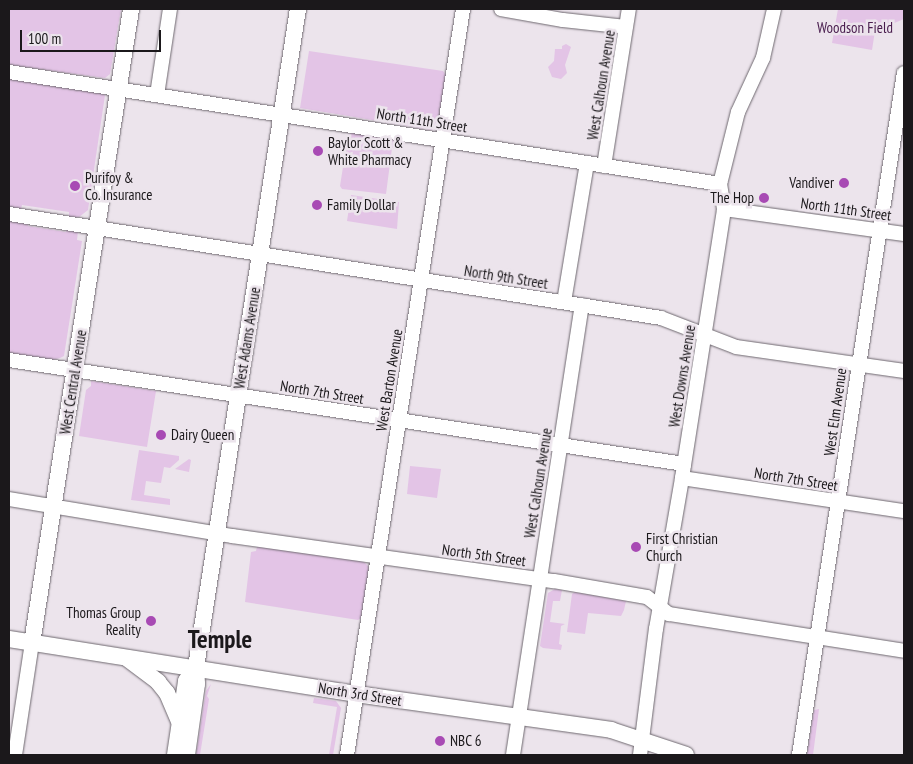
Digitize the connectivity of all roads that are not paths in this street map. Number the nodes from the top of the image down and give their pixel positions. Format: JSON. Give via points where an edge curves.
{"nodes":[{"id":1,"x":131,"y":9,"type":"edge"},
{"id":2,"x":170,"y":9,"type":"edge"},
{"id":3,"x":298,"y":9,"type":"edge"},
{"id":4,"x":463,"y":9,"type":"edge"},
{"id":5,"x":501,"y":9,"type":"edge"},
{"id":6,"x":629,"y":9,"type":"edge"},
{"id":7,"x":774,"y":9,"type":"edge"},
{"id":8,"x":626,"y":27,"type":"junction"},
{"id":9,"x":9,"y":72,"type":"edge"},
{"id":10,"x":904,"y":73,"type":"edge"},
{"id":11,"x":118,"y":89,"type":"junction"},
{"id":12,"x":157,"y":95,"type":"junction"},
{"id":13,"x":282,"y":114,"type":"junction"},
{"id":14,"x":442,"y":140,"type":"junction"},
{"id":15,"x":587,"y":163,"type":"junction"},
{"id":16,"x":604,"y":166,"type":"junction"},
{"id":17,"x":720,"y":184,"type":"junction"},
{"id":18,"x":724,"y":209,"type":"junction"},
{"id":19,"x":9,"y":214,"type":"edge"},
{"id":20,"x":98,"y":228,"type":"junction"},
{"id":21,"x":880,"y":230,"type":"junction"},
{"id":22,"x":904,"y":234,"type":"edge"},
{"id":23,"x":260,"y":255,"type":"junction"},
{"id":24,"x":420,"y":280,"type":"junction"},
{"id":25,"x":564,"y":302,"type":"junction"},
{"id":26,"x":582,"y":305,"type":"junction"},
{"id":27,"x":705,"y":334,"type":"junction"},
{"id":28,"x":9,"y":360,"type":"edge"},
{"id":29,"x":858,"y":364,"type":"junction"},
{"id":30,"x":74,"y":370,"type":"junction"},
{"id":31,"x":904,"y":372,"type":"edge"},
{"id":32,"x":238,"y":396,"type":"junction"},
{"id":33,"x":399,"y":420,"type":"junction"},
{"id":34,"x":560,"y":445,"type":"junction"},
{"id":35,"x":683,"y":471,"type":"junction"},
{"id":36,"x":9,"y":499,"type":"edge"},
{"id":37,"x":838,"y":502,"type":"junction"},
{"id":38,"x":54,"y":506,"type":"junction"},
{"id":39,"x":904,"y":511,"type":"edge"},
{"id":40,"x":217,"y":533,"type":"junction"},
{"id":41,"x":378,"y":556,"type":"junction"},
{"id":42,"x":540,"y":579,"type":"junction"},
{"id":43,"x":660,"y":608,"type":"junction"},
{"id":44,"x":818,"y":638,"type":"junction"},
{"id":45,"x":9,"y":639,"type":"edge"},
{"id":46,"x":32,"y":643,"type":"junction"},
{"id":47,"x":904,"y":651,"type":"edge"},
{"id":48,"x":124,"y":656,"type":"junction"},
{"id":49,"x":196,"y":667,"type":"junction"},
{"id":50,"x":356,"y":694,"type":"junction"},
{"id":51,"x":519,"y":717,"type":"junction"},
{"id":52,"x":179,"y":723,"type":"junction"},
{"id":53,"x":641,"y":748,"type":"edge"},
{"id":54,"x":15,"y":755,"type":"edge"},
{"id":55,"x":175,"y":755,"type":"edge"},
{"id":56,"x":187,"y":755,"type":"edge"},
{"id":57,"x":347,"y":755,"type":"edge"},
{"id":58,"x":513,"y":755,"type":"edge"},
{"id":59,"x":686,"y":755,"type":"edge"},
{"id":60,"x":799,"y":755,"type":"edge"}],
"edges":[{"from":1,"to":11,"type":"main road","name":"West Central Avenue"},
{"from":2,"to":12,"type":"street"},
{"from":3,"to":13,"type":"main road","name":"West Adams Avenue"},
{"from":4,"to":14,"type":"street","name":"West Barton Avenue"},
{"from":5,"to":8,"type":"street"},
{"from":6,"to":8,"type":"street","name":"West Calhoun Avenue"},
{"from":7,"to":17,"type":"street","name":"West Downs Avenue","via":[[763,58],[738,112]]},
{"from":8,"to":16,"type":"street","name":"West Calhoun Avenue"},
{"from":9,"to":11,"type":"street","name":"North 11th Street"},
{"from":10,"to":21,"type":"street","name":"West Elm Avenue"},
{"from":11,"to":12,"type":"street","name":"North 11th Street"},
{"from":11,"to":20,"type":"main road","name":"West Central Avenue"},
{"from":12,"to":13,"type":"street","name":"North 11th Street"},
{"from":13,"to":14,"type":"street","name":"North 11th Street"},
{"from":13,"to":23,"type":"main road","name":"West Adams Avenue"},
{"from":14,"to":15,"type":"street","name":"North 11th Street"},
{"from":14,"to":24,"type":"street","name":"West Barton Avenue"},
{"from":15,"to":16,"type":"street","name":"North 11th Street"},
{"from":15,"to":25,"type":"street"},
{"from":16,"to":17,"type":"street","name":"North 11th Street"},
{"from":17,"to":18,"type":"street","name":"West Downs Avenue"},
{"from":18,"to":21,"type":"street","name":"North 11th Street"},
{"from":18,"to":27,"type":"street","name":"West Downs Avenue"},
{"from":19,"to":20,"type":"street","name":"North 9th Street"},
{"from":20,"to":23,"type":"street","name":"North 9th Street"},
{"from":20,"to":30,"type":"main road","name":"West Central Avenue"},
{"from":21,"to":22,"type":"street","name":"North 11th Street"},
{"from":21,"to":29,"type":"street","name":"West Elm Avenue"},
{"from":23,"to":24,"type":"street","name":"North 9th Street"},
{"from":23,"to":32,"type":"main road","name":"West Adams Avenue"},
{"from":24,"to":25,"type":"street","name":"North 9th Street"},
{"from":24,"to":33,"type":"street","name":"West Barton Avenue"},
{"from":25,"to":26,"type":"street","name":"North 9th Street"},
{"from":26,"to":27,"type":"street","name":"North 9th Street","via":[[661,318]]},
{"from":26,"to":34,"type":"street","name":"West Calhoun Avenue"},
{"from":27,"to":29,"type":"street","name":"North 9th Street","via":[[736,347]]},
{"from":27,"to":35,"type":"street","name":"West Downs Avenue"},
{"from":28,"to":30,"type":"street","name":"North 7th Street"},
{"from":29,"to":31,"type":"street","name":"North 9th Street"},
{"from":29,"to":37,"type":"street","name":"West Elm Avenue"},
{"from":30,"to":32,"type":"street","name":"North 7th Street"},
{"from":30,"to":38,"type":"main road","name":"West Central Avenue"},
{"from":32,"to":33,"type":"street","name":"North 7th Street"},
{"from":32,"to":40,"type":"main road","name":"West Adams Avenue"},
{"from":33,"to":34,"type":"street","name":"North 7th Street"},
{"from":33,"to":41,"type":"street","name":"West Barton Avenue"},
{"from":34,"to":35,"type":"street","name":"North 7th Street"},
{"from":34,"to":42,"type":"street","name":"West Calhoun Avenue"},
{"from":35,"to":37,"type":"street","name":"North 7th Street"},
{"from":35,"to":43,"type":"street","name":"West Downs Avenue"},
{"from":36,"to":38,"type":"street","name":"North 5th Street"},
{"from":37,"to":39,"type":"street","name":"North 7th Street"},
{"from":37,"to":44,"type":"street","name":"West Elm Avenue"},
{"from":38,"to":40,"type":"street","name":"North 5th Street"},
{"from":38,"to":46,"type":"main road","name":"West Central Avenue"},
{"from":40,"to":41,"type":"street","name":"North 5th Street"},
{"from":40,"to":49,"type":"main road","name":"West Adams Avenue"},
{"from":41,"to":42,"type":"street","name":"North 5th Street"},
{"from":41,"to":50,"type":"street","name":"West Barton Avenue"},
{"from":42,"to":43,"type":"street","name":"North 5th Street","via":[[648,597]]},
{"from":42,"to":51,"type":"street","name":"West Calhoun Avenue"},
{"from":43,"to":44,"type":"street","name":"North 5th Street","via":[[669,614]]},
{"from":43,"to":53,"type":"street","name":"West Downs Avenue"},
{"from":44,"to":47,"type":"street","name":"North 5th Street"},
{"from":44,"to":60,"type":"street","name":"West Elm Avenue"},
{"from":45,"to":46,"type":"main road","name":"North 3rd Street"},
{"from":46,"to":48,"type":"main road","name":"North 3rd Street"},
{"from":46,"to":54,"type":"street","name":"West Central Avenue"},
{"from":48,"to":49,"type":"main road","name":"North 3rd Street"},
{"from":48,"to":52,"type":"main road","via":[[158,682],[167,693]]},
{"from":49,"to":50,"type":"main road","name":"North 3rd Street"},
{"from":49,"to":52,"type":"main road","name":"West Adams Avenue","via":[[186,682]]},
{"from":49,"to":56,"type":"main road","name":"West Adams Avenue","via":[[197,685]]},
{"from":50,"to":51,"type":"main road","name":"North 3rd Street"},
{"from":50,"to":57,"type":"street","name":"West Barton Avenue"},
{"from":51,"to":53,"type":"main road","name":"North 3rd Street","via":[[611,730]]},
{"from":51,"to":58,"type":"street","name":"West Calhoun Avenue"},
{"from":52,"to":55,"type":"main road","name":"West Adams Avenue"},
{"from":53,"to":59,"type":"main road","name":"North 3rd Street"}]}
